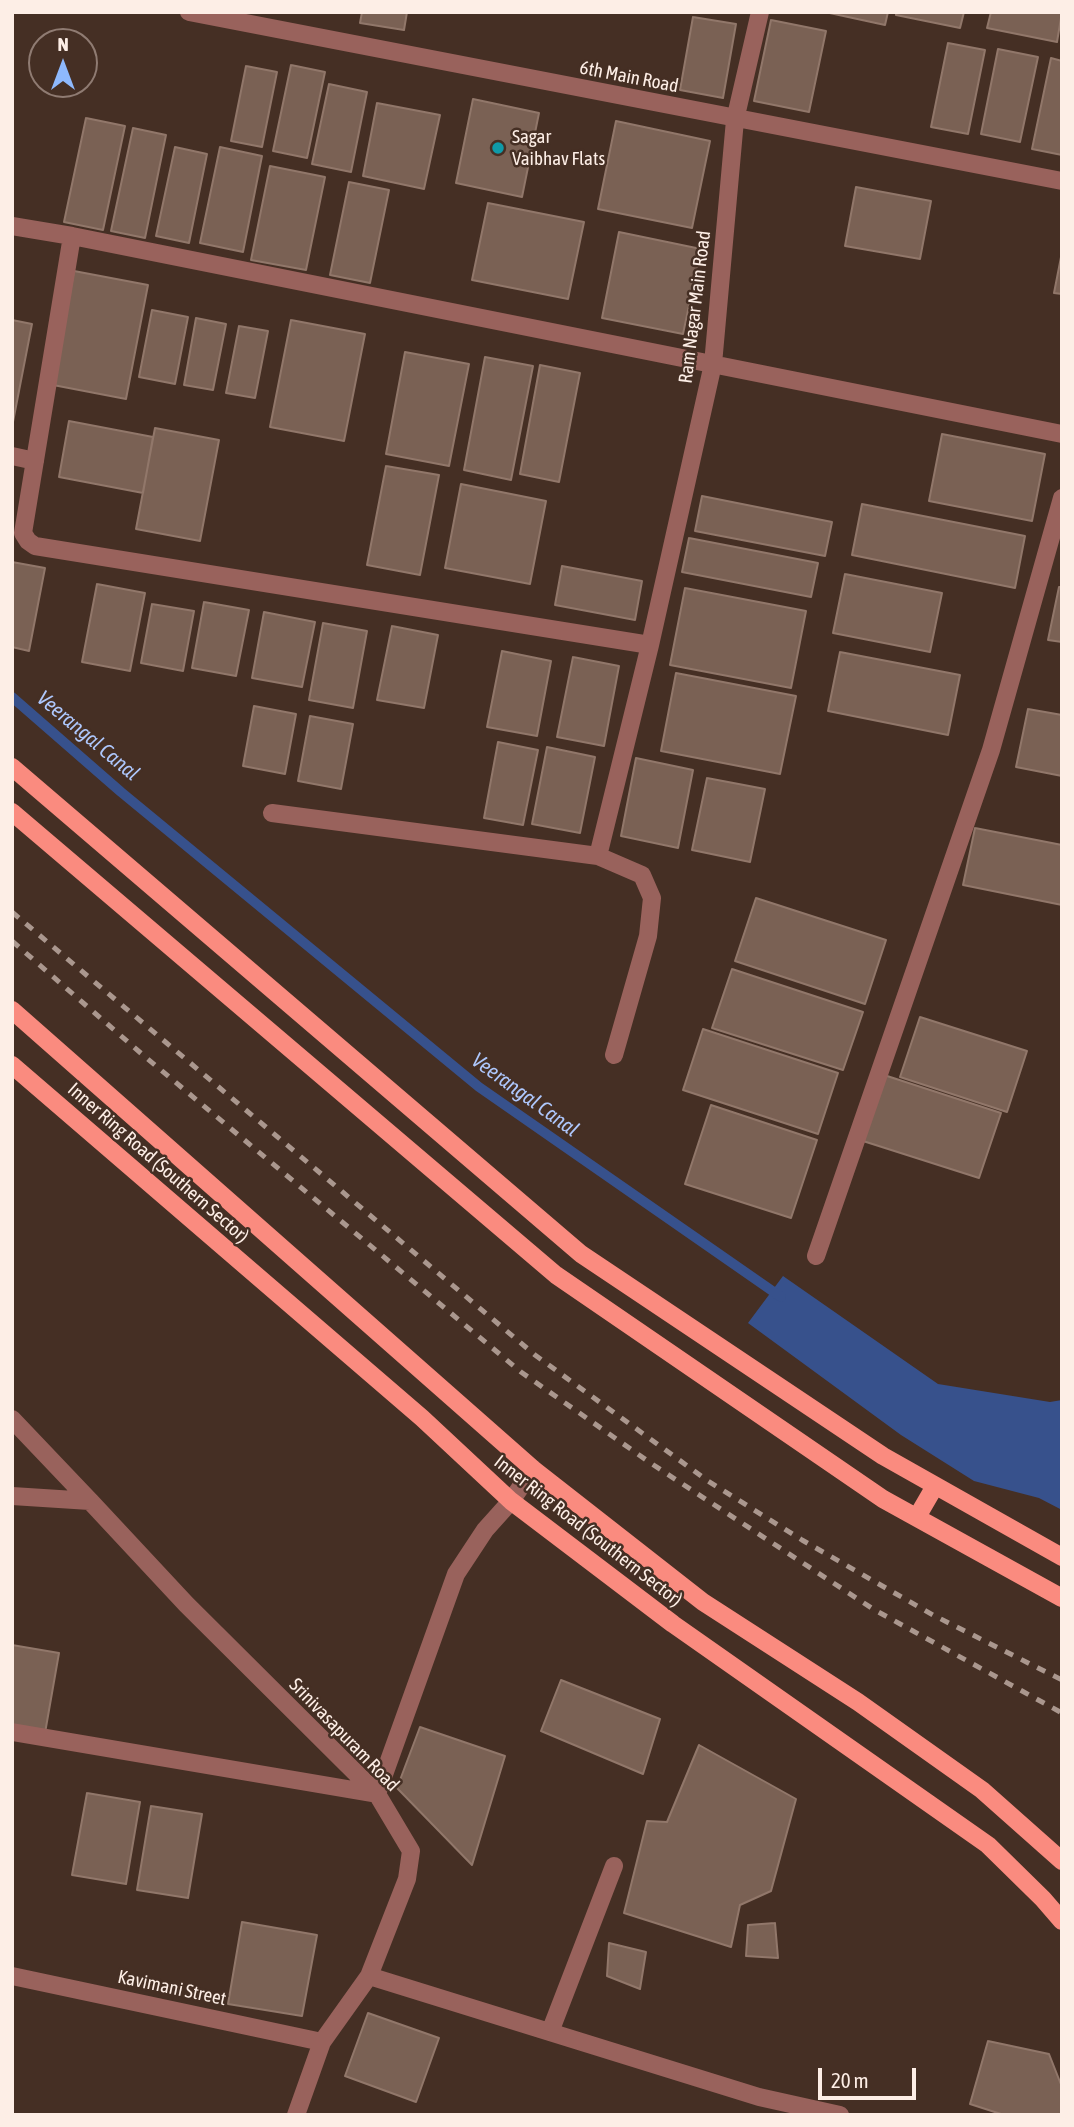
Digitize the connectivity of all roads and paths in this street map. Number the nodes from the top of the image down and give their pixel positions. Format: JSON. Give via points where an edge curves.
{"nodes":[{"id":1,"x":189,"y":12,"type":"edge"},
{"id":2,"x":760,"y":12,"type":"edge"},
{"id":3,"x":735,"y":120,"type":"junction"},
{"id":4,"x":1062,"y":181,"type":"edge"},
{"id":5,"x":12,"y":226,"type":"edge"},
{"id":6,"x":72,"y":236,"type":"junction"},
{"id":7,"x":713,"y":365,"type":"junction"},
{"id":8,"x":1062,"y":434,"type":"edge"},
{"id":9,"x":12,"y":456,"type":"edge"},
{"id":10,"x":35,"y":461,"type":"junction"},
{"id":11,"x":1062,"y":498,"type":"edge"},
{"id":12,"x":650,"y":645,"type":"junction"},
{"id":13,"x":12,"y":767,"type":"edge"},
{"id":14,"x":12,"y":812,"type":"edge"},
{"id":15,"x":272,"y":813,"type":"dead end"},
{"id":16,"x":598,"y":856,"type":"junction"},
{"id":17,"x":12,"y":1010,"type":"edge"},
{"id":18,"x":614,"y":1055,"type":"dead end"},
{"id":19,"x":12,"y":1065,"type":"edge"},
{"id":20,"x":816,"y":1256,"type":"dead end"},
{"id":21,"x":12,"y":1419,"type":"edge"},
{"id":22,"x":533,"y":1469,"type":"junction"},
{"id":23,"x":935,"y":1486,"type":"junction"},
{"id":24,"x":12,"y":1496,"type":"edge"},
{"id":25,"x":90,"y":1501,"type":"junction"},
{"id":26,"x":511,"y":1501,"type":"junction"},
{"id":27,"x":916,"y":1517,"type":"junction"},
{"id":28,"x":1062,"y":1557,"type":"edge"},
{"id":29,"x":1062,"y":1598,"type":"edge"},
{"id":30,"x":12,"y":1732,"type":"edge"},
{"id":31,"x":377,"y":1794,"type":"junction"},
{"id":32,"x":1062,"y":1861,"type":"edge"},
{"id":33,"x":614,"y":1867,"type":"dead end"},
{"id":34,"x":1062,"y":1920,"type":"edge"},
{"id":35,"x":12,"y":1976,"type":"edge"},
{"id":36,"x":369,"y":1976,"type":"junction"},
{"id":37,"x":550,"y":2032,"type":"junction"},
{"id":38,"x":323,"y":2042,"type":"junction"},
{"id":39,"x":296,"y":2115,"type":"edge"},
{"id":40,"x":840,"y":2115,"type":"edge"}],
"edges":[{"from":1,"to":3,"type":"street","name":"6th Main Road"},
{"from":2,"to":3,"type":"street","name":"Ram Nagar Main Road"},
{"from":3,"to":4,"type":"street","name":"6th Main Road"},
{"from":3,"to":7,"type":"street","name":"Ram Nagar Main Road"},
{"from":5,"to":6,"type":"street"},
{"from":6,"to":7,"type":"street"},
{"from":6,"to":10,"type":"street"},
{"from":7,"to":8,"type":"street"},
{"from":7,"to":12,"type":"street","name":"Ram Nagar Main Road"},
{"from":9,"to":10,"type":"street"},
{"from":10,"to":12,"type":"street","via":[[23,533],[35,546]]},
{"from":11,"to":20,"type":"street","via":[[991,750]]},
{"from":12,"to":16,"type":"street","name":"Ram Nagar Main Road"},
{"from":13,"to":23,"type":"main road","via":[[581,1254]]},
{"from":14,"to":27,"type":"main road","via":[[556,1275]]},
{"from":15,"to":16,"type":"street"},
{"from":16,"to":18,"type":"street","via":[[642,875],[652,898],[648,936]]},
{"from":17,"to":22,"type":"main road","name":"Inner Ring Road (Southern Sector)"},
{"from":19,"to":26,"type":"main road","name":"Inner Ring Road (Southern Sector)","via":[[422,1418]]},
{"from":21,"to":25,"type":"street","name":"Srinivasapuram Road"},
{"from":22,"to":26,"type":"street"},
{"from":22,"to":32,"type":"main road","name":"Inner Ring Road (Southern Sector)","via":[[703,1602],[859,1702],[982,1790]]},
{"from":23,"to":27,"type":"main road"},
{"from":23,"to":28,"type":"main road"},
{"from":24,"to":25,"type":"street"},
{"from":25,"to":31,"type":"street","name":"Srinivasapuram Road"},
{"from":26,"to":31,"type":"street","via":[[456,1574]]},
{"from":26,"to":34,"type":"main road","name":"Inner Ring Road (Southern Sector)","via":[[673,1624],[988,1845]]},
{"from":27,"to":29,"type":"main road"},
{"from":30,"to":31,"type":"street"},
{"from":31,"to":36,"type":"street","name":"Srinivasapuram Road","via":[[411,1851],[407,1879]]},
{"from":33,"to":37,"type":"street"},
{"from":35,"to":38,"type":"street","name":"Kavimani Street"},
{"from":36,"to":37,"type":"street"},
{"from":36,"to":38,"type":"street","name":"Srinivasapuram Road"},
{"from":37,"to":40,"type":"street","via":[[759,2097]]},
{"from":38,"to":39,"type":"street","name":"Srinivasapuram Road"}]}
